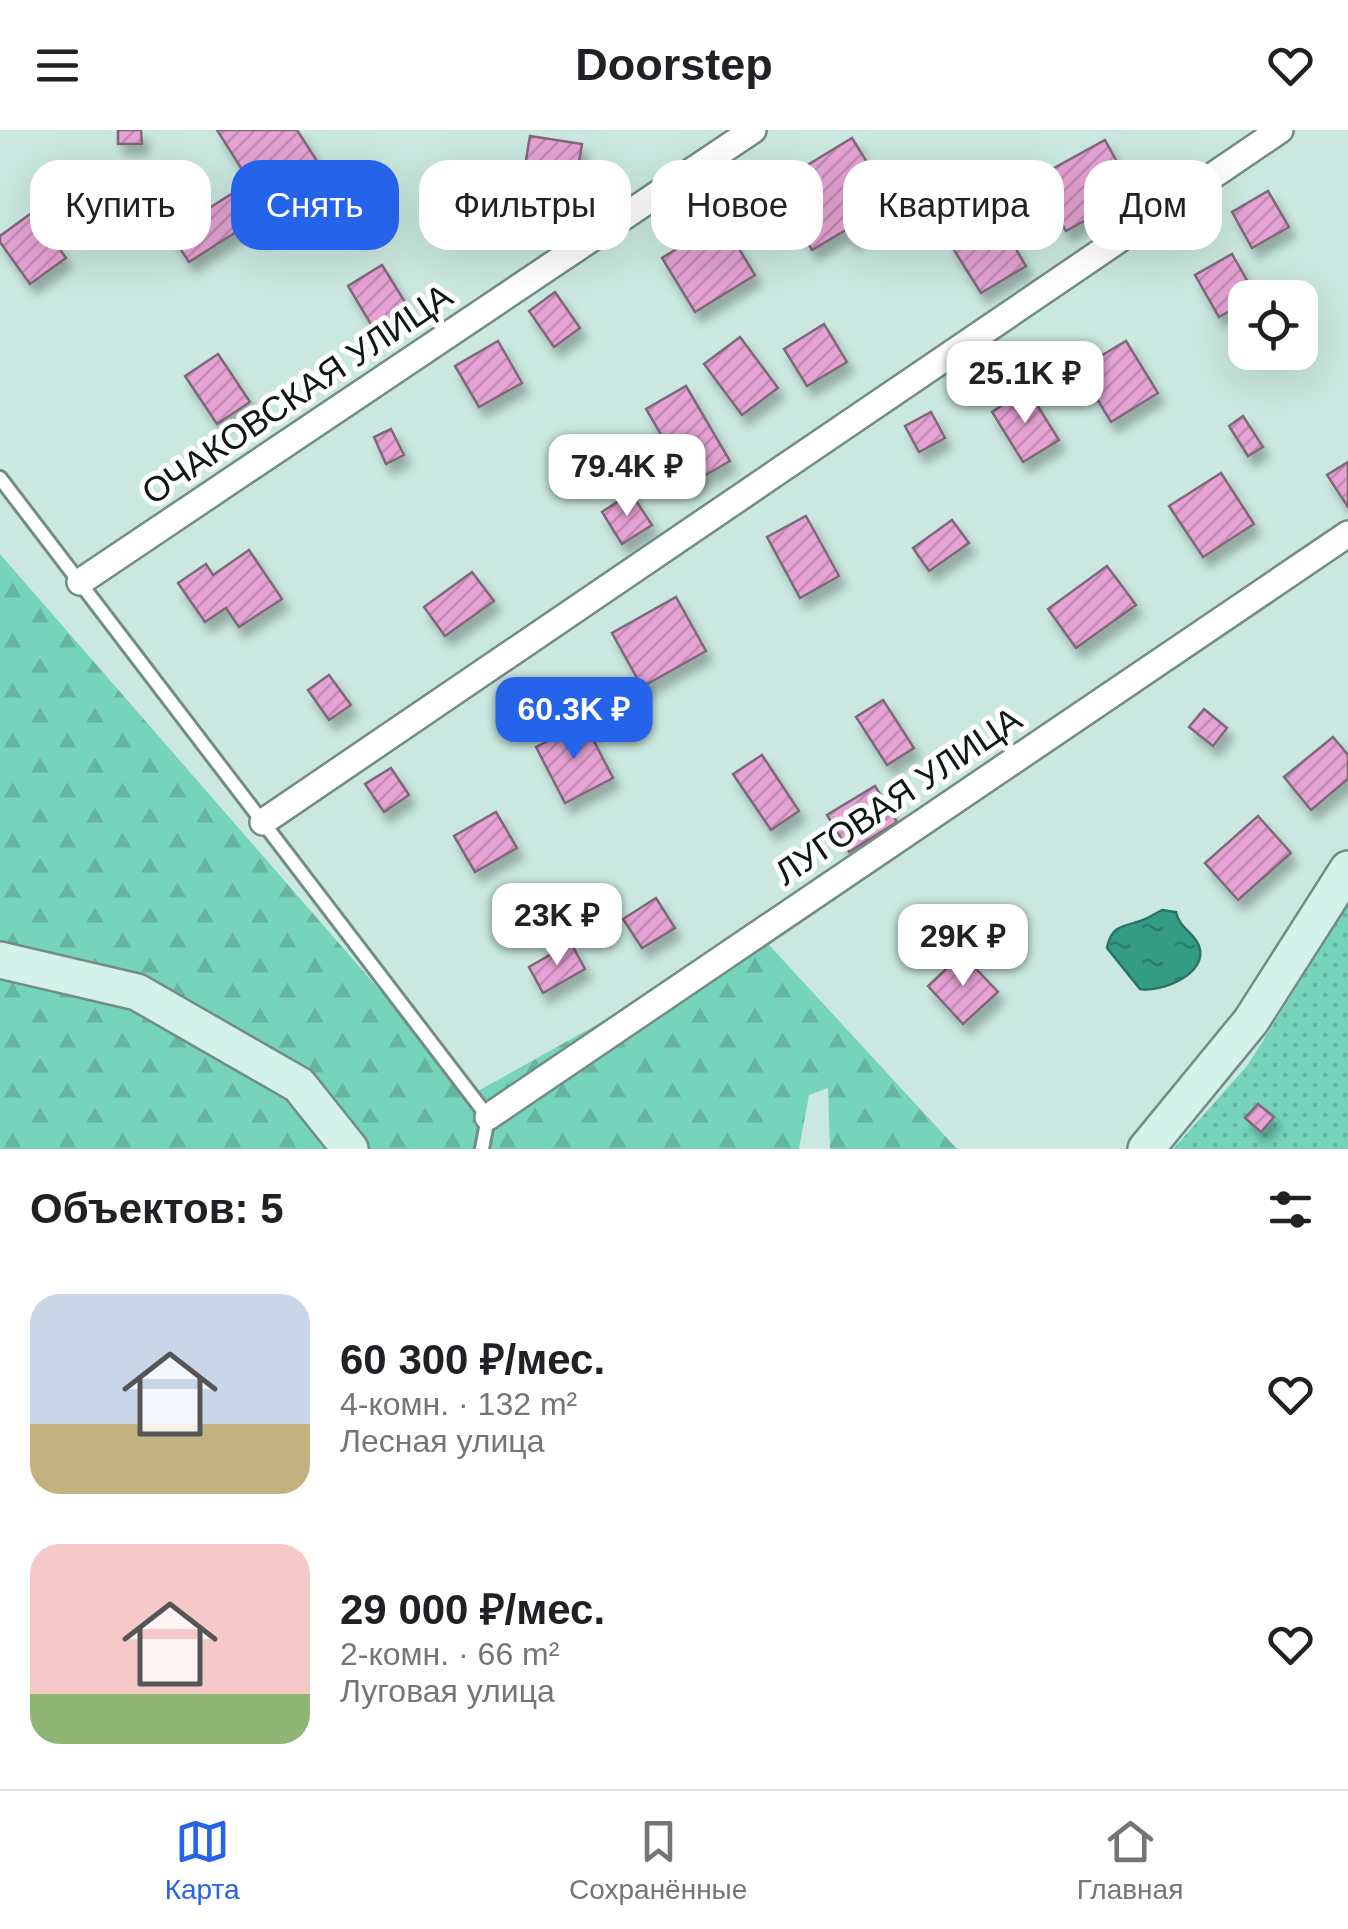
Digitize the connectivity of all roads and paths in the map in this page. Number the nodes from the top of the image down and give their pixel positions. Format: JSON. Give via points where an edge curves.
{"nodes":[{"id":1,"x":753,"y":130,"type":"edge"},
{"id":2,"x":1280,"y":130,"type":"edge"},
{"id":3,"x":0,"y":478,"type":"edge"},
{"id":4,"x":1348,"y":534,"type":"edge"},
{"id":5,"x":80,"y":582,"type":"junction"},
{"id":6,"x":263,"y":822,"type":"junction"},
{"id":7,"x":1348,"y":869,"type":"edge"},
{"id":8,"x":0,"y":960,"type":"edge"},
{"id":9,"x":488,"y":1117,"type":"junction"},
{"id":10,"x":350,"y":1149,"type":"edge"},
{"id":11,"x":482,"y":1149,"type":"edge"},
{"id":12,"x":1146,"y":1149,"type":"edge"}],
"edges":[{"from":1,"to":5,"type":"street","name":"ОЧАКОВСКАЯ УЛИЦА"},
{"from":2,"to":6,"type":"street"},
{"from":3,"to":5,"type":"lane"},
{"from":4,"to":9,"type":"street","name":"ЛУГОВАЯ УЛИЦА"},
{"from":5,"to":6,"type":"lane"},
{"from":6,"to":9,"type":"lane"},
{"from":7,"to":12,"type":"main road","via":[[1251,1021]]},
{"from":8,"to":10,"type":"main road","via":[[137,992],[300,1085]]},
{"from":9,"to":11,"type":"lane"}]}
